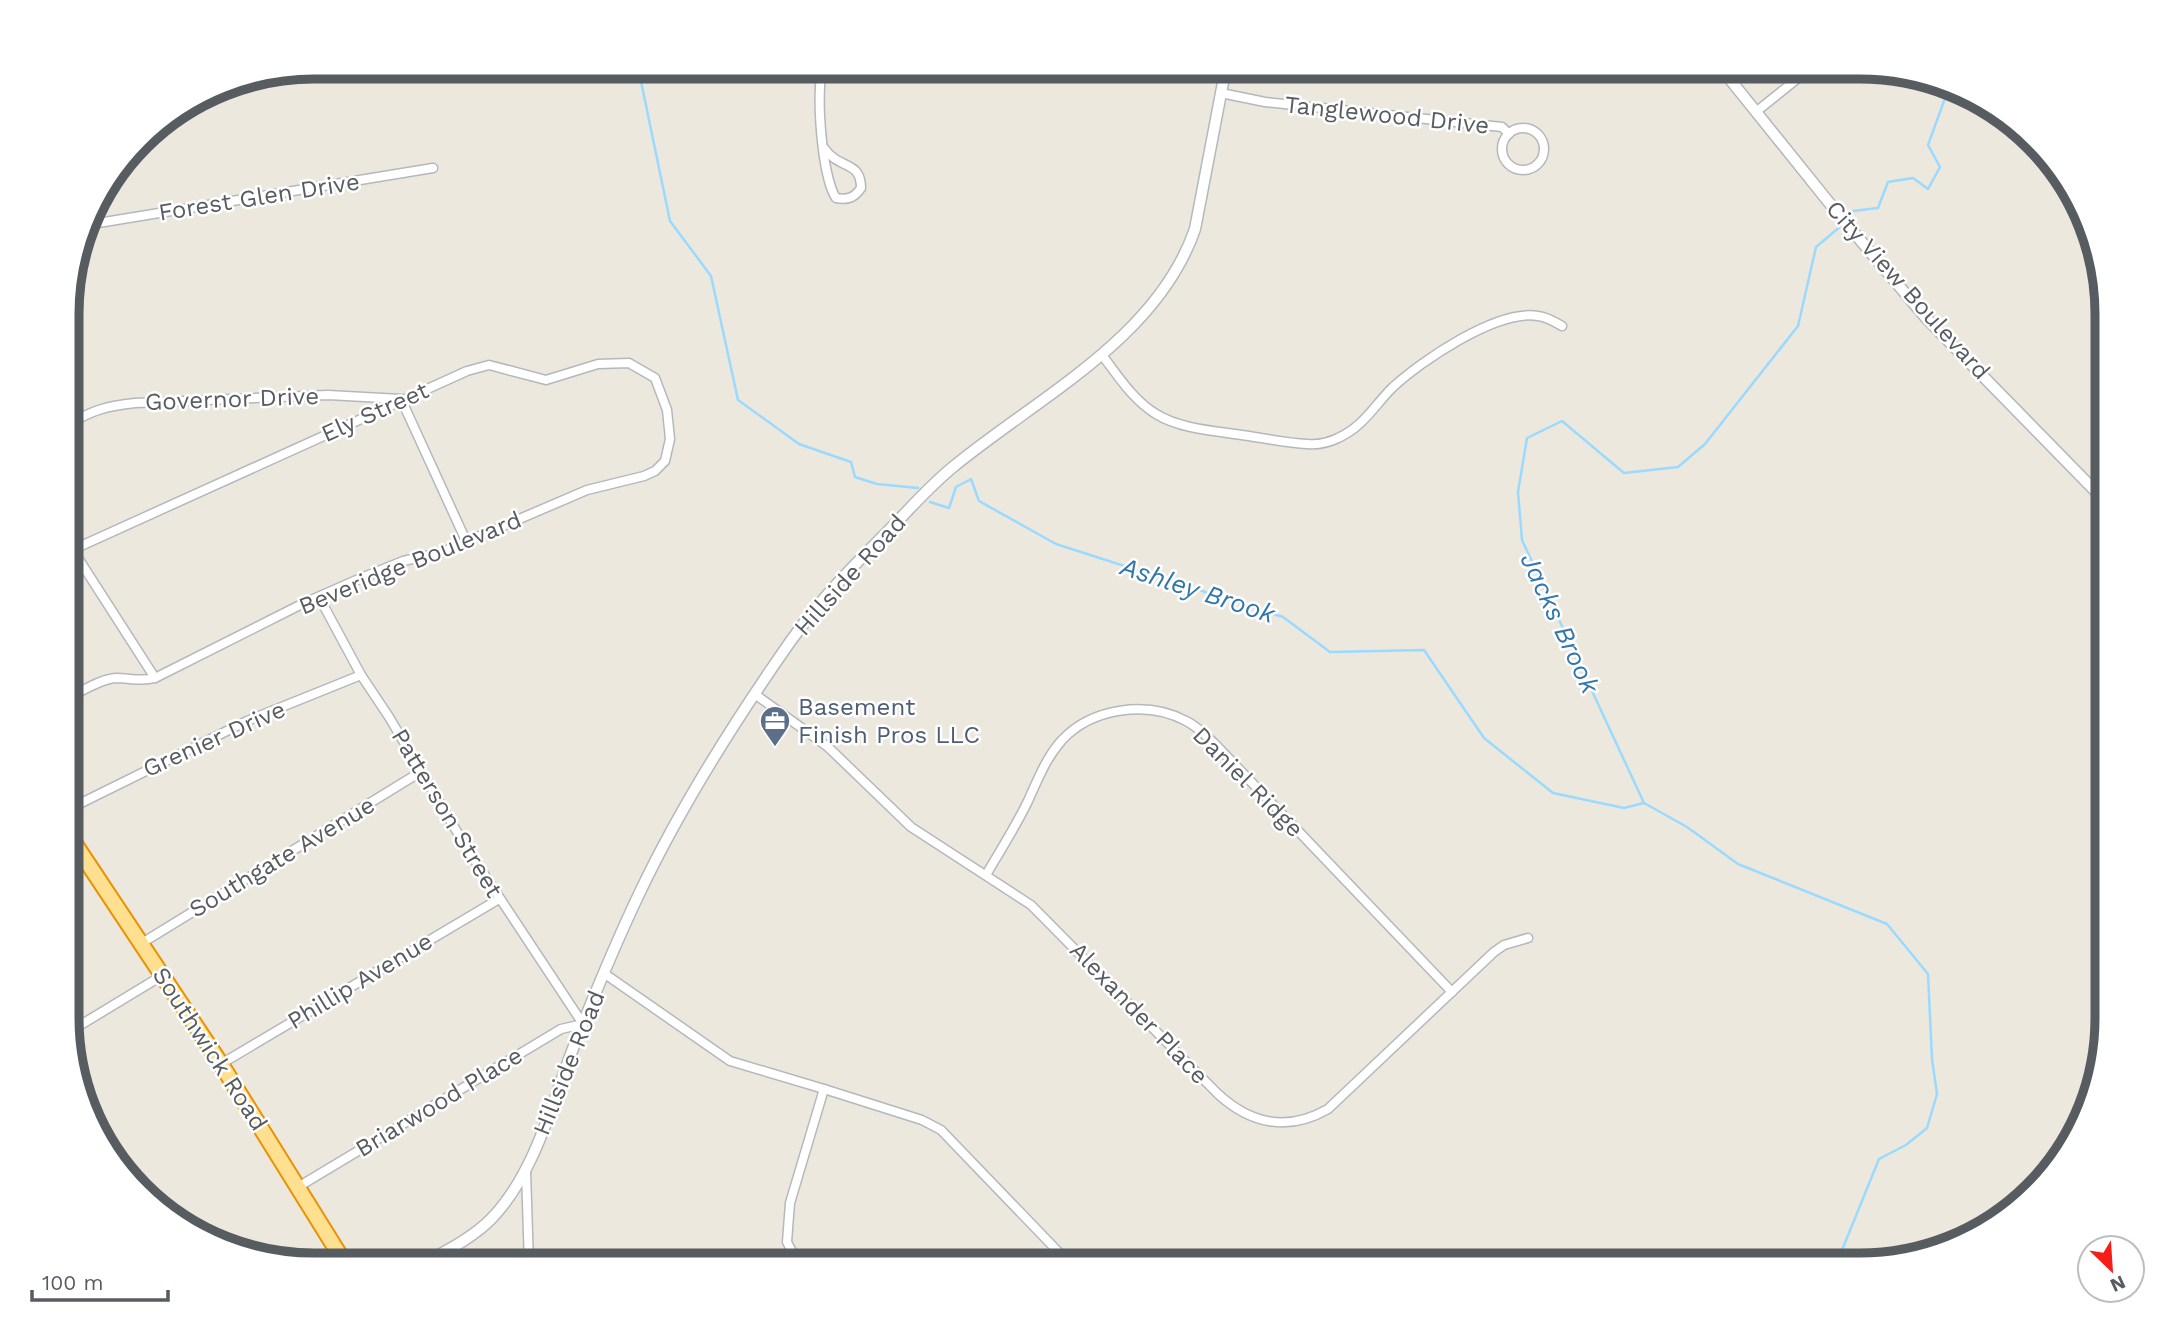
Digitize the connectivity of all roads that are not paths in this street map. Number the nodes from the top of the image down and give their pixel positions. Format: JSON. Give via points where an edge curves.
{"nodes":[{"id":1,"x":821,"y":79,"type":"edge"},
{"id":2,"x":1224,"y":79,"type":"edge"},
{"id":3,"x":1731,"y":79,"type":"edge"},
{"id":4,"x":1796,"y":79,"type":"edge"},
{"id":5,"x":1221,"y":93,"type":"junction"},
{"id":6,"x":1757,"y":111,"type":"junction"},
{"id":7,"x":1509,"y":134,"type":"junction"},
{"id":8,"x":824,"y":148,"type":"junction"},
{"id":9,"x":433,"y":168,"type":"dead end"},
{"id":10,"x":97,"y":223,"type":"edge"},
{"id":11,"x":1562,"y":326,"type":"dead end"},
{"id":12,"x":1102,"y":355,"type":"junction"},
{"id":13,"x":401,"y":399,"type":"junction"},
{"id":14,"x":667,"y":410,"type":"joint"},
{"id":15,"x":79,"y":418,"type":"edge"},
{"id":16,"x":2095,"y":491,"type":"edge"},
{"id":17,"x":79,"y":543,"type":"edge"},
{"id":18,"x":467,"y":543,"type":"junction"},
{"id":19,"x":79,"y":559,"type":"edge"},
{"id":20,"x":319,"y":597,"type":"junction"},
{"id":21,"x":361,"y":675,"type":"junction"},
{"id":22,"x":155,"y":678,"type":"junction"},
{"id":23,"x":79,"y":693,"type":"edge"},
{"id":24,"x":757,"y":695,"type":"junction"},
{"id":25,"x":422,"y":771,"type":"junction"},
{"id":26,"x":79,"y":804,"type":"edge"},
{"id":27,"x":79,"y":850,"type":"edge"},
{"id":28,"x":986,"y":875,"type":"junction"},
{"id":29,"x":499,"y":899,"type":"junction"},
{"id":30,"x":1528,"y":938,"type":"dead end"},
{"id":31,"x":142,"y":943,"type":"junction"},
{"id":32,"x":605,"y":974,"type":"junction"},
{"id":33,"x":163,"y":975,"type":"junction"},
{"id":34,"x":1452,"y":992,"type":"junction"},
{"id":35,"x":583,"y":1024,"type":"junction"},
{"id":36,"x":79,"y":1026,"type":"edge"},
{"id":37,"x":221,"y":1064,"type":"junction"},
{"id":38,"x":824,"y":1089,"type":"junction"},
{"id":39,"x":526,"y":1168,"type":"junction"},
{"id":40,"x":299,"y":1187,"type":"junction"},
{"id":41,"x":339,"y":1253,"type":"edge"},
{"id":42,"x":439,"y":1253,"type":"edge"},
{"id":43,"x":529,"y":1253,"type":"edge"},
{"id":44,"x":793,"y":1253,"type":"edge"},
{"id":45,"x":1059,"y":1253,"type":"edge"}],
"edges":[{"from":1,"to":8,"type":"street"},
{"from":2,"to":5,"type":"street","name":"Hillside Road"},
{"from":3,"to":6,"type":"street","name":"City View Boulevard"},
{"from":4,"to":6,"type":"street"},
{"from":5,"to":7,"type":"street","name":"Tanglewood Drive","via":[[1265,102],[1502,127]]},
{"from":5,"to":12,"type":"street","name":"Hillside Road","via":[[1188,250],[1155,301]]},
{"from":6,"to":16,"type":"street","name":"City View Boulevard","via":[[1927,319]]},
{"from":7,"to":7,"type":"street","name":"Tanglewood Drive","via":[[1502,146],[1509,165],[1522,170],[1535,166],[1543,155],[1539,136],[1521,128]]},
{"from":8,"to":8,"type":"street","via":[[829,188],[836,198],[855,196],[861,188],[858,173],[831,158]]},
{"from":9,"to":10,"type":"street","name":"Forest Glen Drive"},
{"from":11,"to":12,"type":"street","via":[[1537,315],[1523,316],[1460,340],[1392,388],[1357,427],[1321,444],[1171,421],[1142,404]]},
{"from":12,"to":24,"type":"street","name":"Hillside Road","via":[[930,489],[839,581]]},
{"from":13,"to":14,"type":"street","name":"Ely Street","via":[[489,365],[546,380],[598,364],[629,363],[655,379]]},
{"from":13,"to":15,"type":"street","name":"Governor Drive","via":[[328,395],[135,403],[109,405]]},
{"from":13,"to":17,"type":"street","name":"Ely Street"},
{"from":13,"to":18,"type":"street"},
{"from":14,"to":18,"type":"street","name":"Beveridge Boulevard","via":[[669,449],[655,471],[587,490]]},
{"from":18,"to":20,"type":"street","name":"Beveridge Boulevard","via":[[386,568]]},
{"from":19,"to":22,"type":"street"},
{"from":20,"to":21,"type":"street","name":"Patterson Street"},
{"from":20,"to":22,"type":"street","name":"Beveridge Boulevard"},
{"from":21,"to":25,"type":"street","name":"Patterson Street"},
{"from":21,"to":26,"type":"street","name":"Grenier Drive","via":[[237,726]]},
{"from":22,"to":23,"type":"street","name":"Beveridge Boulevard","via":[[114,678]]},
{"from":24,"to":28,"type":"street","name":"Alexander Place","via":[[828,747],[911,827]]},
{"from":24,"to":32,"type":"street","name":"Hillside Road","via":[[723,740],[682,811]]},
{"from":25,"to":29,"type":"street","name":"Patterson Street"},
{"from":25,"to":31,"type":"street","name":"Southgate Avenue"},
{"from":27,"to":31,"type":"highway","name":"Southwick Road"},
{"from":28,"to":34,"type":"street","name":"Alexander Place","via":[[1049,922],[1229,1104],[1267,1121],[1302,1120],[1328,1109]]},
{"from":28,"to":34,"type":"street","name":"Daniel Ridge","via":[[1063,740],[1084,723],[1106,714],[1139,709],[1163,712],[1187,721],[1215,744]]},
{"from":29,"to":35,"type":"street","name":"Patterson Street"},
{"from":29,"to":37,"type":"street","name":"Phillip Avenue"},
{"from":30,"to":34,"type":"street","name":"Alexander Place","via":[[1499,948]]},
{"from":31,"to":33,"type":"highway","name":"Southwick Road"},
{"from":32,"to":35,"type":"street","name":"Hillside Road"},
{"from":32,"to":38,"type":"street","via":[[730,1061]]},
{"from":33,"to":36,"type":"street"},
{"from":33,"to":37,"type":"highway","name":"Southwick Road"},
{"from":35,"to":39,"type":"street","name":"Hillside Road"},
{"from":35,"to":40,"type":"street","name":"Briarwood Place","via":[[561,1029]]},
{"from":37,"to":40,"type":"highway","name":"Southwick Road"},
{"from":38,"to":44,"type":"street","via":[[790,1203],[786,1233]]},
{"from":38,"to":45,"type":"street","via":[[941,1130]]},
{"from":39,"to":42,"type":"street","name":"Hillside Road","via":[[491,1220]]},
{"from":39,"to":43,"type":"street"},
{"from":40,"to":41,"type":"highway","name":"Southwick Road"}]}
